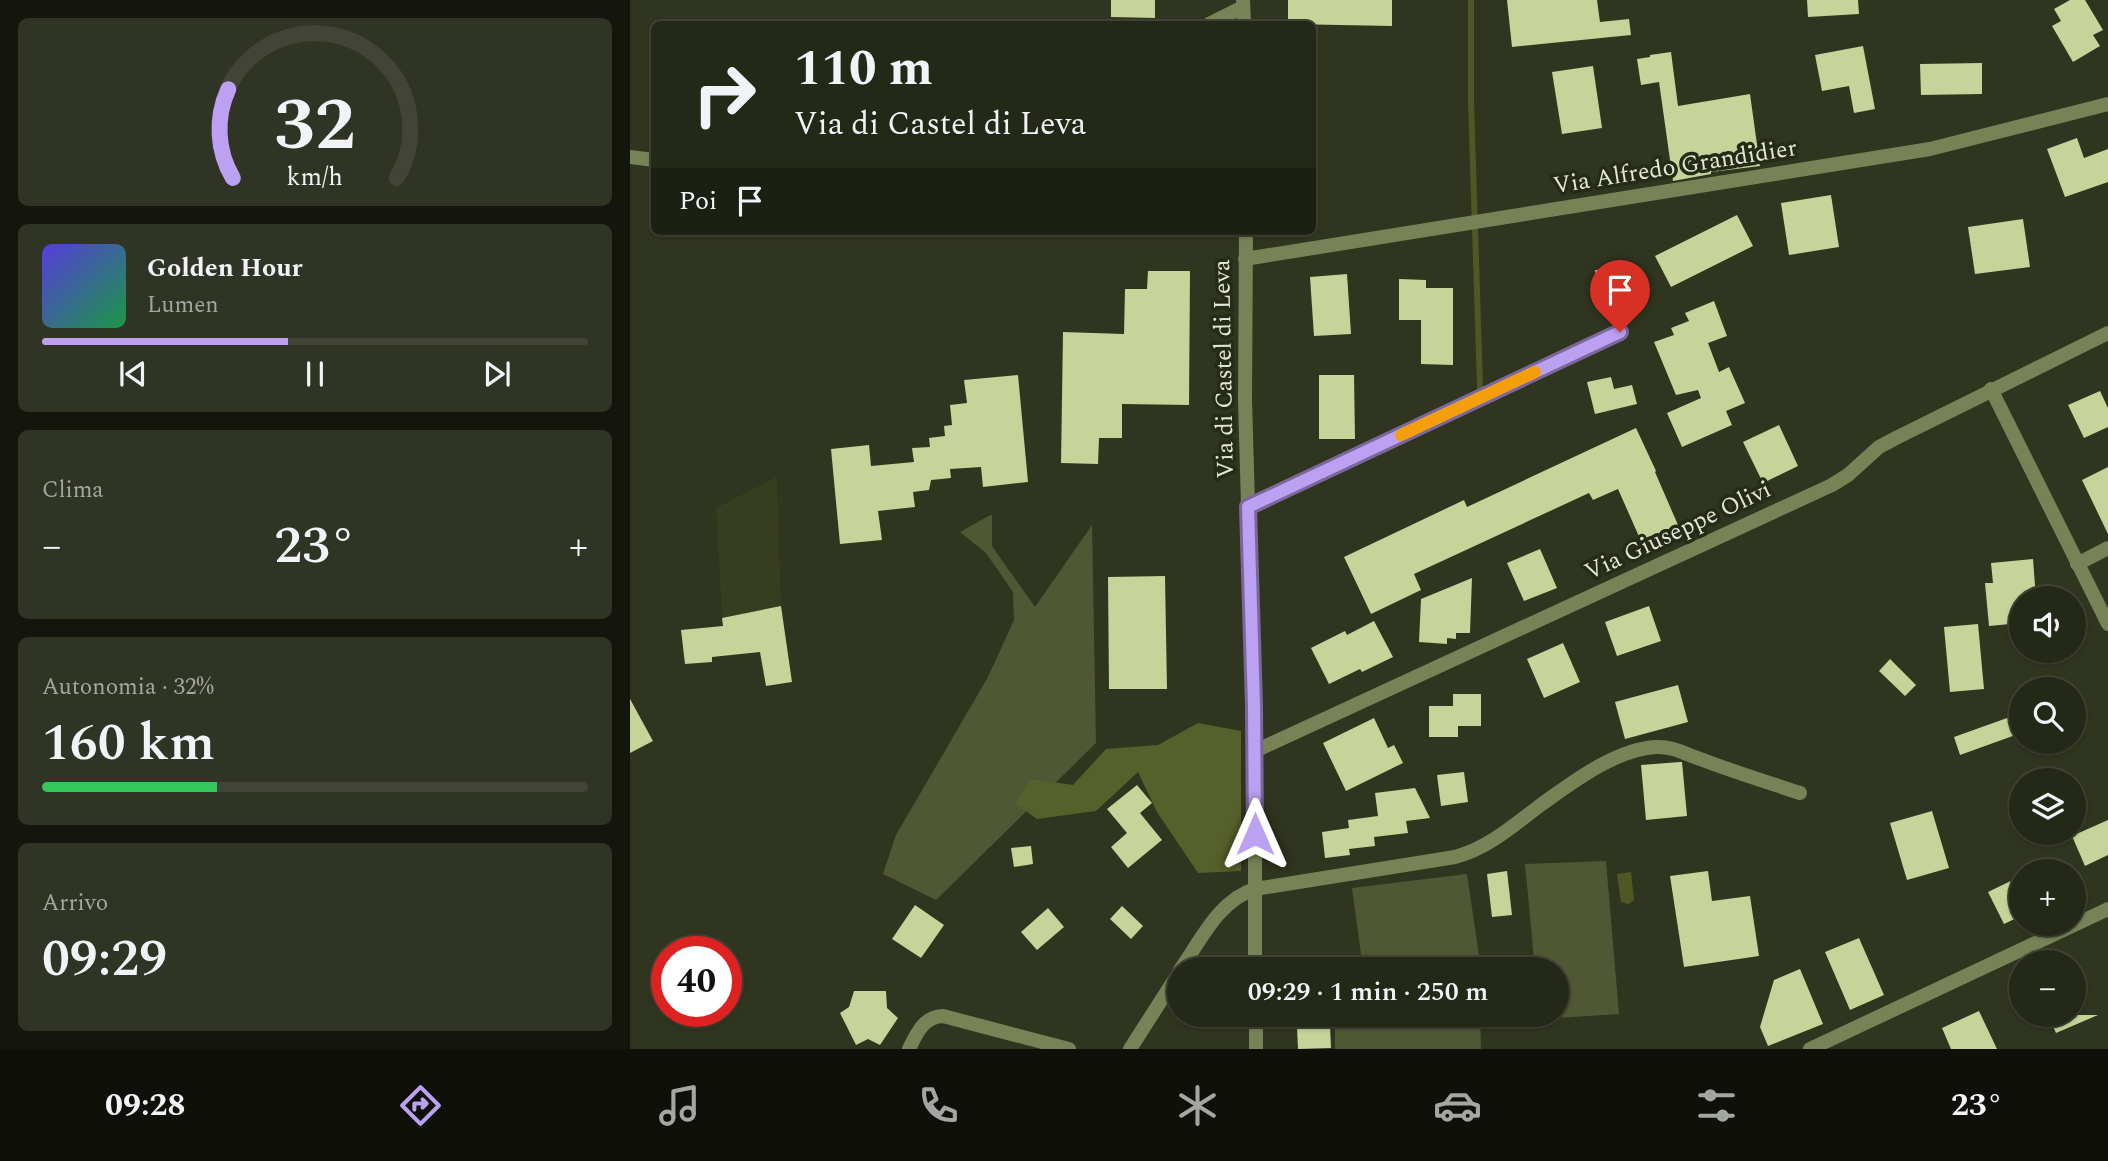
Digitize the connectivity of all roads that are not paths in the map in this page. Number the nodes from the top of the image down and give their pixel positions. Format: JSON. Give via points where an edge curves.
{"nodes":[{"id":1,"x":1243,"y":4,"type":"edge"},
{"id":2,"x":1214,"y":21,"type":"edge"},
{"id":3,"x":2108,"y":104,"type":"edge"},
{"id":4,"x":630,"y":157,"type":"edge"},
{"id":5,"x":651,"y":160,"type":"edge"},
{"id":6,"x":1246,"y":235,"type":"edge"},
{"id":7,"x":1245,"y":259,"type":"junction"},
{"id":8,"x":1620,"y":332,"type":"dead end"},
{"id":9,"x":2108,"y":332,"type":"edge"},
{"id":10,"x":1991,"y":389,"type":"junction"},
{"id":11,"x":1248,"y":507,"type":"junction"},
{"id":12,"x":2108,"y":548,"type":"edge"},
{"id":13,"x":2077,"y":564,"type":"junction"},
{"id":14,"x":2108,"y":624,"type":"edge"},
{"id":15,"x":1255,"y":751,"type":"junction"},
{"id":16,"x":1800,"y":793,"type":"dead end"},
{"id":17,"x":1255,"y":889,"type":"junction"},
{"id":18,"x":2108,"y":909,"type":"edge"},
{"id":19,"x":1189,"y":957,"type":"edge"},
{"id":20,"x":1255,"y":957,"type":"edge"},
{"id":21,"x":1167,"y":991,"type":"edge"},
{"id":22,"x":1256,"y":1027,"type":"edge"},
{"id":23,"x":909,"y":1049,"type":"edge"},
{"id":24,"x":1069,"y":1049,"type":"edge"},
{"id":25,"x":1130,"y":1049,"type":"edge"},
{"id":26,"x":1256,"y":1049,"type":"edge"},
{"id":27,"x":1810,"y":1049,"type":"edge"}],
"edges":[{"from":1,"to":2,"type":"street"},
{"from":3,"to":7,"type":"street","name":"Via Alfredo Grandidier","via":[[1930,149]]},
{"from":4,"to":5,"type":"street"},
{"from":6,"to":7,"type":"street","name":"Via di Castel di Leva"},
{"from":7,"to":11,"type":"street","name":"Via di Castel di Leva"},
{"from":8,"to":11,"type":"street","name":"Via di Castel di Leva"},
{"from":9,"to":10,"type":"street","name":"Via Giuseppe Olivi"},
{"from":10,"to":13,"type":"street"},
{"from":10,"to":15,"type":"street","name":"Via Giuseppe Olivi","via":[[1880,447],[1837,482]]},
{"from":11,"to":15,"type":"street","name":"Via di Castel di Leva"},
{"from":12,"to":13,"type":"street"},
{"from":13,"to":14,"type":"street"},
{"from":15,"to":17,"type":"street","name":"Via di Castel di Leva"},
{"from":16,"to":17,"type":"street","via":[[1681,751],[1647,748],[1591,771],[1467,854]]},
{"from":17,"to":19,"type":"street","via":[[1222,910]]},
{"from":17,"to":20,"type":"street","name":"Via di Castel di Leva"},
{"from":18,"to":27,"type":"street"},
{"from":21,"to":25,"type":"street"},
{"from":22,"to":26,"type":"street"},
{"from":23,"to":24,"type":"street","via":[[925,1021],[943,1016]]}]}
